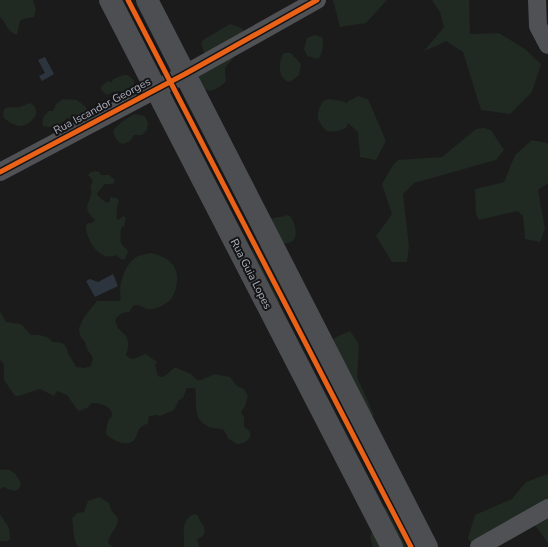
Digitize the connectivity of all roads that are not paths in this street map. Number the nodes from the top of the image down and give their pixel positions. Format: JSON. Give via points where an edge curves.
{"nodes":[{"id":1,"x":110,"y":0,"type":"edge"},
{"id":2,"x":147,"y":0,"type":"edge"},
{"id":3,"x":317,"y":0,"type":"edge"},
{"id":4,"x":537,"y":0,"type":"edge"},
{"id":5,"x":548,"y":45,"type":"edge"},
{"id":6,"x":185,"y":74,"type":"junction"},
{"id":7,"x":156,"y":89,"type":"junction"},
{"id":8,"x":0,"y":172,"type":"edge"},
{"id":9,"x":548,"y":508,"type":"edge"},
{"id":10,"x":392,"y":547,"type":"edge"},
{"id":11,"x":427,"y":547,"type":"edge"},
{"id":12,"x":479,"y":547,"type":"edge"}],
"edges":[{"from":1,"to":7,"type":"main road","name":"Rua Guia Lopes"},
{"from":2,"to":6,"type":"main road"},
{"from":3,"to":6,"type":"street","name":"Rua Iscandor Georges"},
{"from":4,"to":5,"type":"street","via":[[538,26]]},
{"from":6,"to":7,"type":"street","name":"Rua Iscandor Georges"},
{"from":6,"to":11,"type":"main road"},
{"from":7,"to":8,"type":"street","name":"Rua Iscandor Georges"},
{"from":7,"to":10,"type":"main road","name":"Rua Guia Lopes"},
{"from":9,"to":12,"type":"street"}]}
